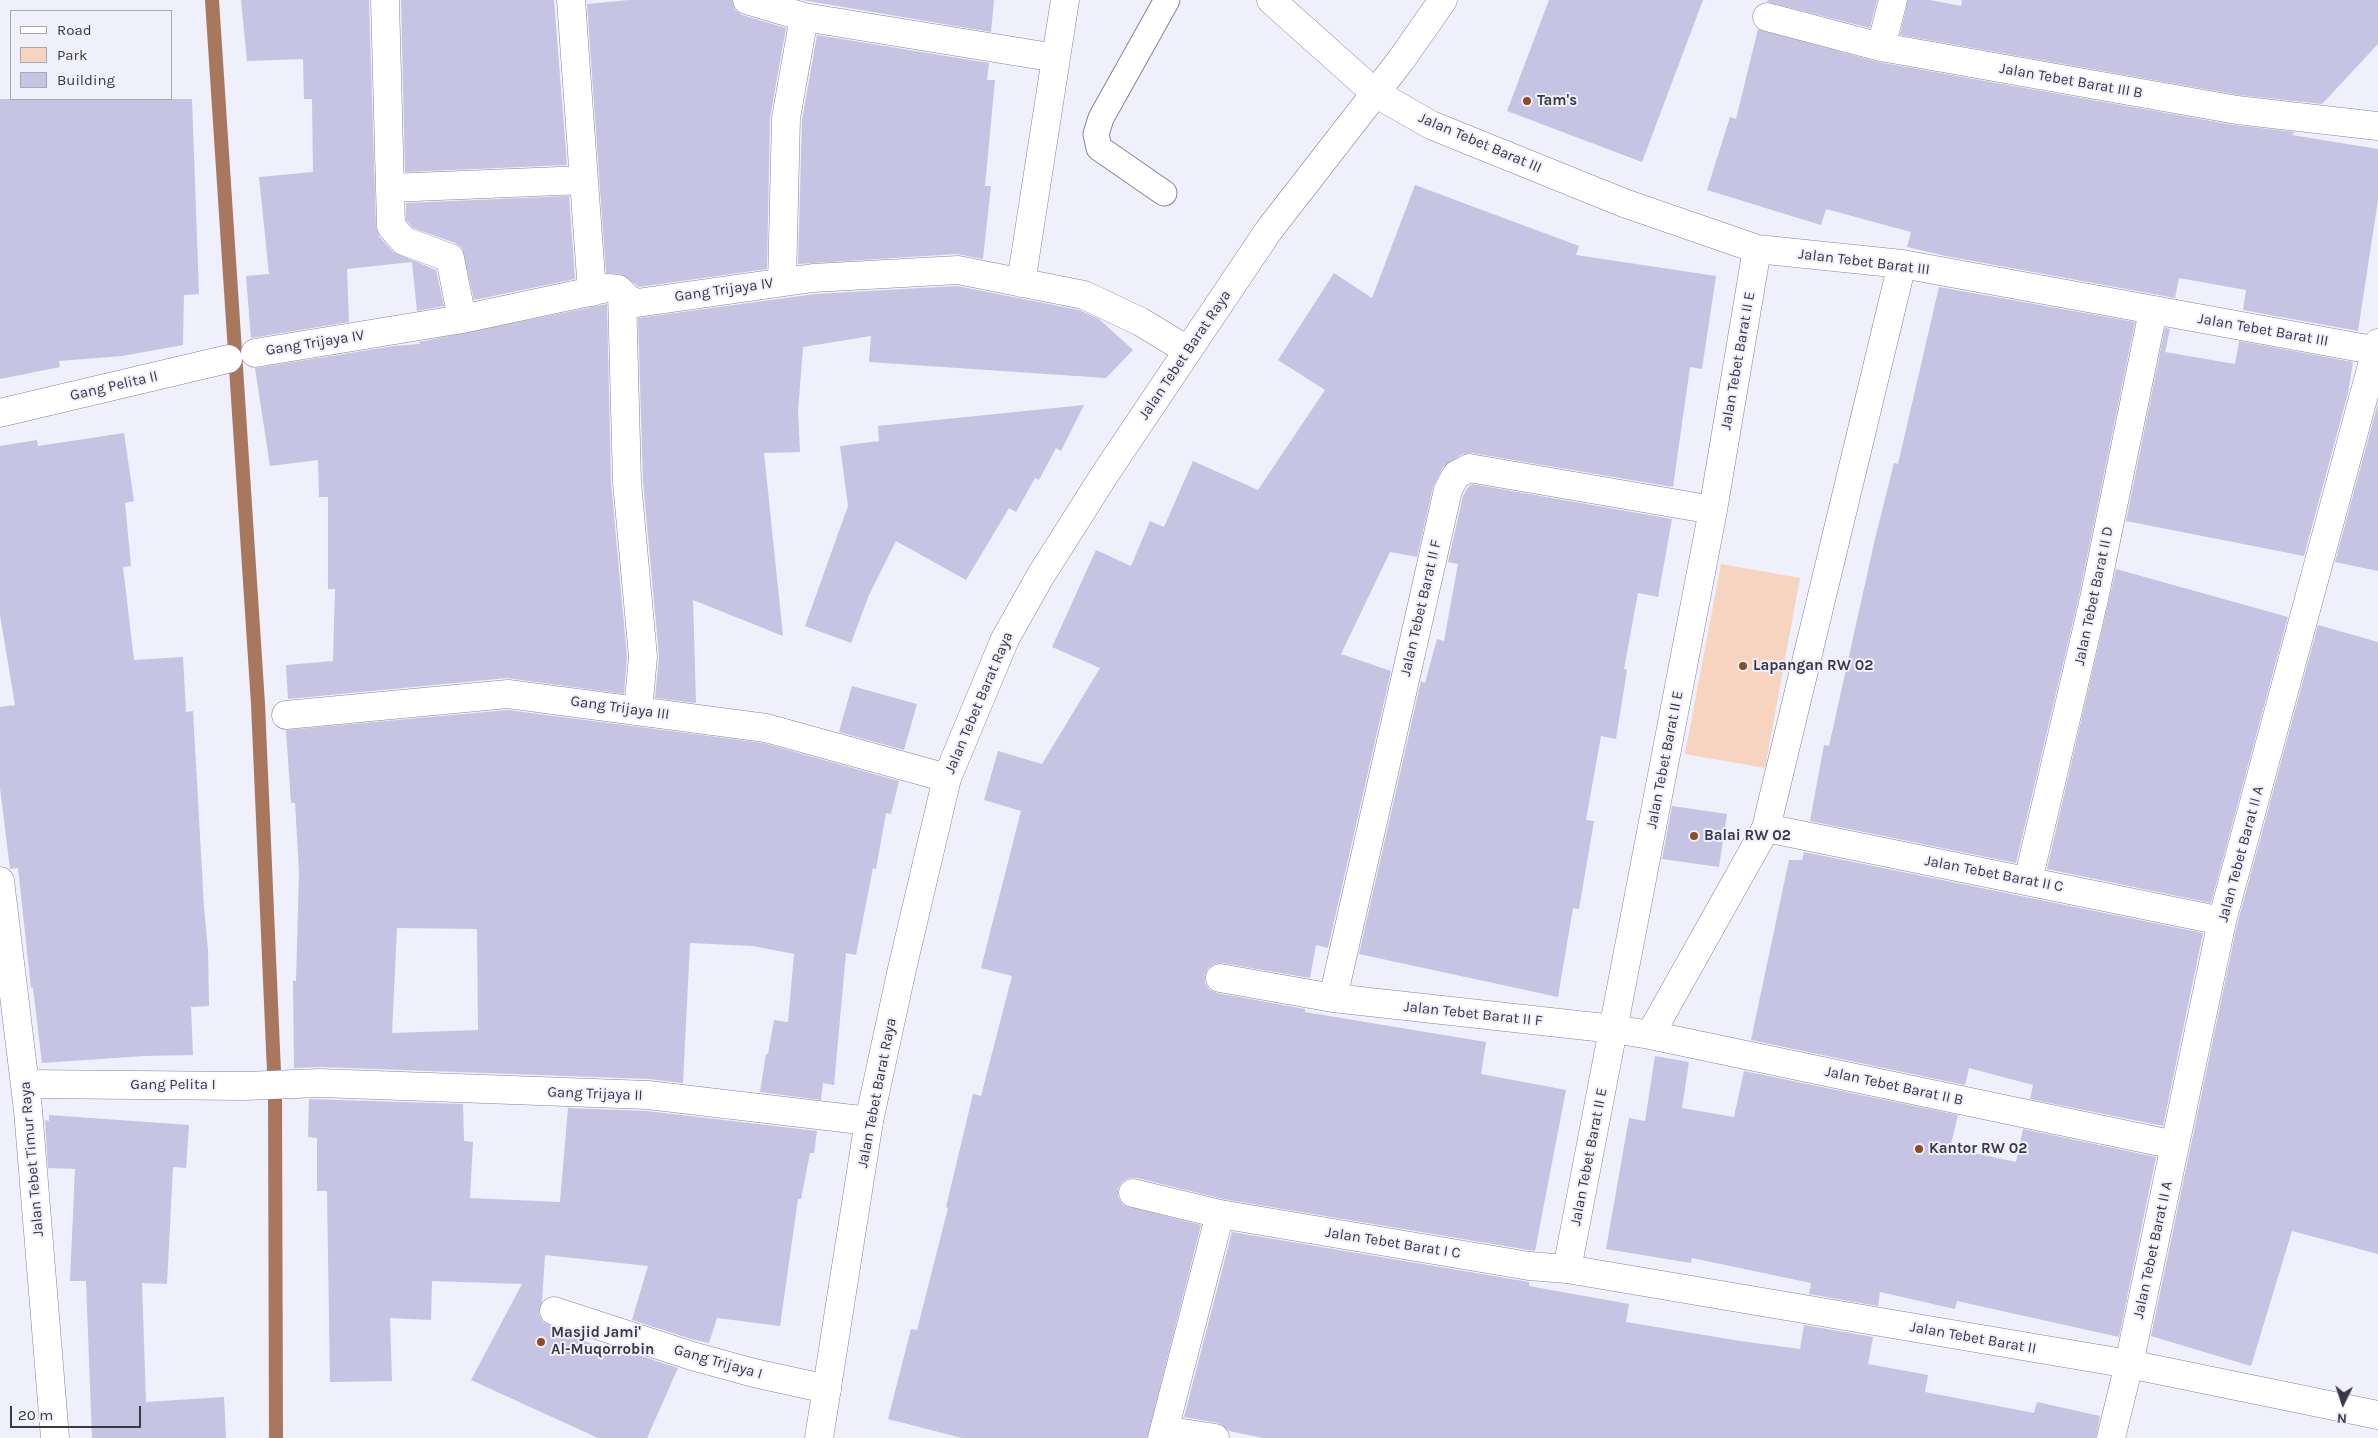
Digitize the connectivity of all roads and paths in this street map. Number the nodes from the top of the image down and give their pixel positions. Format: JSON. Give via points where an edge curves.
{"nodes":[{"id":1,"x":385,"y":0,"type":"edge"},
{"id":2,"x":571,"y":0,"type":"edge"},
{"id":3,"x":747,"y":0,"type":"edge"},
{"id":4,"x":1065,"y":0,"type":"edge"},
{"id":5,"x":1167,"y":0,"type":"edge"},
{"id":6,"x":1271,"y":0,"type":"edge"},
{"id":7,"x":1444,"y":0,"type":"edge"},
{"id":8,"x":1893,"y":0,"type":"edge"},
{"id":9,"x":804,"y":17,"type":"junction"},
{"id":10,"x":1767,"y":17,"type":"dead end"},
{"id":11,"x":1881,"y":47,"type":"junction"},
{"id":12,"x":1056,"y":58,"type":"junction"},
{"id":13,"x":1375,"y":93,"type":"junction"},
{"id":14,"x":2378,"y":126,"type":"edge"},
{"id":15,"x":584,"y":180,"type":"junction"},
{"id":16,"x":390,"y":188,"type":"junction"},
{"id":17,"x":1164,"y":193,"type":"dead end"},
{"id":18,"x":1756,"y":249,"type":"junction"},
{"id":19,"x":1902,"y":264,"type":"junction"},
{"id":20,"x":782,"y":282,"type":"junction"},
{"id":21,"x":1021,"y":282,"type":"junction"},
{"id":22,"x":592,"y":292,"type":"junction"},
{"id":23,"x":622,"y":294,"type":"junction"},
{"id":24,"x":2153,"y":311,"type":"junction"},
{"id":25,"x":462,"y":320,"type":"junction"},
{"id":26,"x":2377,"y":348,"type":"edge"},
{"id":27,"x":1187,"y":350,"type":"junction"},
{"id":28,"x":255,"y":353,"type":"dead end"},
{"id":29,"x":228,"y":359,"type":"dead end"},
{"id":30,"x":0,"y":413,"type":"edge"},
{"id":31,"x":1713,"y":510,"type":"junction"},
{"id":32,"x":638,"y":710,"type":"junction"},
{"id":33,"x":286,"y":715,"type":"dead end"},
{"id":34,"x":947,"y":778,"type":"junction"},
{"id":35,"x":1766,"y":828,"type":"junction"},
{"id":36,"x":0,"y":881,"type":"edge"},
{"id":37,"x":2028,"y":881,"type":"junction"},
{"id":38,"x":2222,"y":921,"type":"junction"},
{"id":39,"x":1220,"y":978,"type":"dead end"},
{"id":40,"x":1333,"y":998,"type":"junction"},
{"id":41,"x":1614,"y":1029,"type":"junction"},
{"id":42,"x":1650,"y":1036,"type":"junction"},
{"id":43,"x":320,"y":1083,"type":"joint"},
{"id":44,"x":26,"y":1084,"type":"junction"},
{"id":45,"x":869,"y":1121,"type":"junction"},
{"id":46,"x":2175,"y":1144,"type":"junction"},
{"id":47,"x":1132,"y":1193,"type":"dead end"},
{"id":48,"x":1220,"y":1214,"type":"junction"},
{"id":49,"x":1567,"y":1269,"type":"junction"},
{"id":50,"x":554,"y":1311,"type":"dead end"},
{"id":51,"x":2129,"y":1364,"type":"junction"},
{"id":52,"x":827,"y":1389,"type":"junction"},
{"id":53,"x":2378,"y":1415,"type":"edge"},
{"id":54,"x":1163,"y":1434,"type":"edge"},
{"id":55,"x":55,"y":1438,"type":"edge"},
{"id":56,"x":819,"y":1438,"type":"edge"},
{"id":57,"x":1216,"y":1438,"type":"edge"},
{"id":58,"x":2111,"y":1438,"type":"edge"}],
"edges":[{"from":1,"to":16,"type":"street"},
{"from":2,"to":15,"type":"street"},
{"from":3,"to":9,"type":"street"},
{"from":4,"to":12,"type":"street"},
{"from":5,"to":17,"type":"lane","via":[[1101,118],[1096,134],[1099,148]]},
{"from":6,"to":13,"type":"street","name":"Jalan Tebet Barat III"},
{"from":7,"to":13,"type":"street","name":"Jalan Tebet Barat Raya"},
{"from":8,"to":11,"type":"street"},
{"from":9,"to":12,"type":"street"},
{"from":9,"to":20,"type":"street","via":[[786,118]]},
{"from":10,"to":11,"type":"street","name":"Jalan Tebet Barat III B"},
{"from":11,"to":14,"type":"street","name":"Jalan Tebet Barat III B","via":[[2237,110]]},
{"from":12,"to":21,"type":"street"},
{"from":13,"to":18,"type":"street","name":"Jalan Tebet Barat III","via":[[1431,125],[1624,204]]},
{"from":13,"to":27,"type":"street","name":"Jalan Tebet Barat Raya","via":[[1269,230]]},
{"from":15,"to":16,"type":"street"},
{"from":15,"to":22,"type":"street"},
{"from":16,"to":25,"type":"street","via":[[391,226],[404,241],[450,258]]},
{"from":18,"to":19,"type":"street","name":"Jalan Tebet Barat III"},
{"from":18,"to":31,"type":"street","name":"Jalan Tebet Barat II E"},
{"from":19,"to":24,"type":"street","name":"Jalan Tebet Barat III"},
{"from":19,"to":35,"type":"street"},
{"from":20,"to":21,"type":"street","name":"Gang Trijaya IV","via":[[958,270]]},
{"from":20,"to":23,"type":"street","name":"Gang Trijaya IV","via":[[638,302]]},
{"from":21,"to":27,"type":"street","name":"Gang Trijaya IV","via":[[1084,295],[1141,322]]},
{"from":22,"to":23,"type":"street","name":"Gang Trijaya IV","via":[[607,288]]},
{"from":22,"to":25,"type":"street","name":"Gang Trijaya IV"},
{"from":23,"to":32,"type":"street","via":[[627,482],[643,657]]},
{"from":24,"to":26,"type":"street","name":"Jalan Tebet Barat III"},
{"from":24,"to":37,"type":"street","name":"Jalan Tebet Barat II D","via":[[2094,599]]},
{"from":25,"to":28,"type":"street","name":"Gang Trijaya IV"},
{"from":26,"to":38,"type":"street","name":"Jalan Tebet Barat II A"},
{"from":27,"to":34,"type":"street","name":"Jalan Tebet Barat Raya","via":[[1051,559],[1004,639]]},
{"from":29,"to":30,"type":"street","name":"Gang Pelita II"},
{"from":31,"to":40,"type":"street","name":"Jalan Tebet Barat II F","via":[[1469,468],[1456,475],[1448,490]]},
{"from":31,"to":41,"type":"street","name":"Jalan Tebet Barat II E"},
{"from":32,"to":33,"type":"street","name":"Gang Trijaya III","via":[[508,694]]},
{"from":32,"to":34,"type":"street","name":"Gang Trijaya III","via":[[766,728]]},
{"from":34,"to":45,"type":"street","name":"Jalan Tebet Barat Raya"},
{"from":35,"to":37,"type":"street","name":"Jalan Tebet Barat II C"},
{"from":35,"to":42,"type":"street"},
{"from":36,"to":44,"type":"street","name":"Jalan Tebet Timur Raya"},
{"from":37,"to":38,"type":"street","name":"Jalan Tebet Barat II C"},
{"from":38,"to":46,"type":"street","name":"Jalan Tebet Barat II A"},
{"from":39,"to":40,"type":"street","name":"Jalan Tebet Barat II F"},
{"from":40,"to":41,"type":"street","name":"Jalan Tebet Barat II F"},
{"from":41,"to":42,"type":"street","name":"Jalan Tebet Barat II B"},
{"from":41,"to":49,"type":"street","name":"Jalan Tebet Barat II E"},
{"from":42,"to":46,"type":"street","name":"Jalan Tebet Barat II B"},
{"from":43,"to":44,"type":"street","name":"Gang Pelita I","via":[[245,1086]]},
{"from":43,"to":45,"type":"street","name":"Gang Trijaya II","via":[[648,1096]]},
{"from":44,"to":55,"type":"street","name":"Jalan Tebet Timur Raya"},
{"from":45,"to":52,"type":"street","name":"Jalan Tebet Barat Raya"},
{"from":46,"to":51,"type":"street","name":"Jalan Tebet Barat II A"},
{"from":47,"to":48,"type":"street","name":"Jalan Tebet Barat I C"},
{"from":48,"to":49,"type":"street","name":"Jalan Tebet Barat I C","via":[[1529,1266]]},
{"from":48,"to":54,"type":"street"},
{"from":49,"to":51,"type":"street","name":"Jalan Tebet Barat II"},
{"from":50,"to":52,"type":"street","name":"Gang Trijaya I","via":[[710,1361]]},
{"from":51,"to":53,"type":"street","name":"Jalan Tebet Barat II"},
{"from":51,"to":58,"type":"street","name":"Jalan Tebet Barat II A"},
{"from":52,"to":56,"type":"street","name":"Jalan Tebet Barat Raya"},
{"from":54,"to":57,"type":"street"}]}
